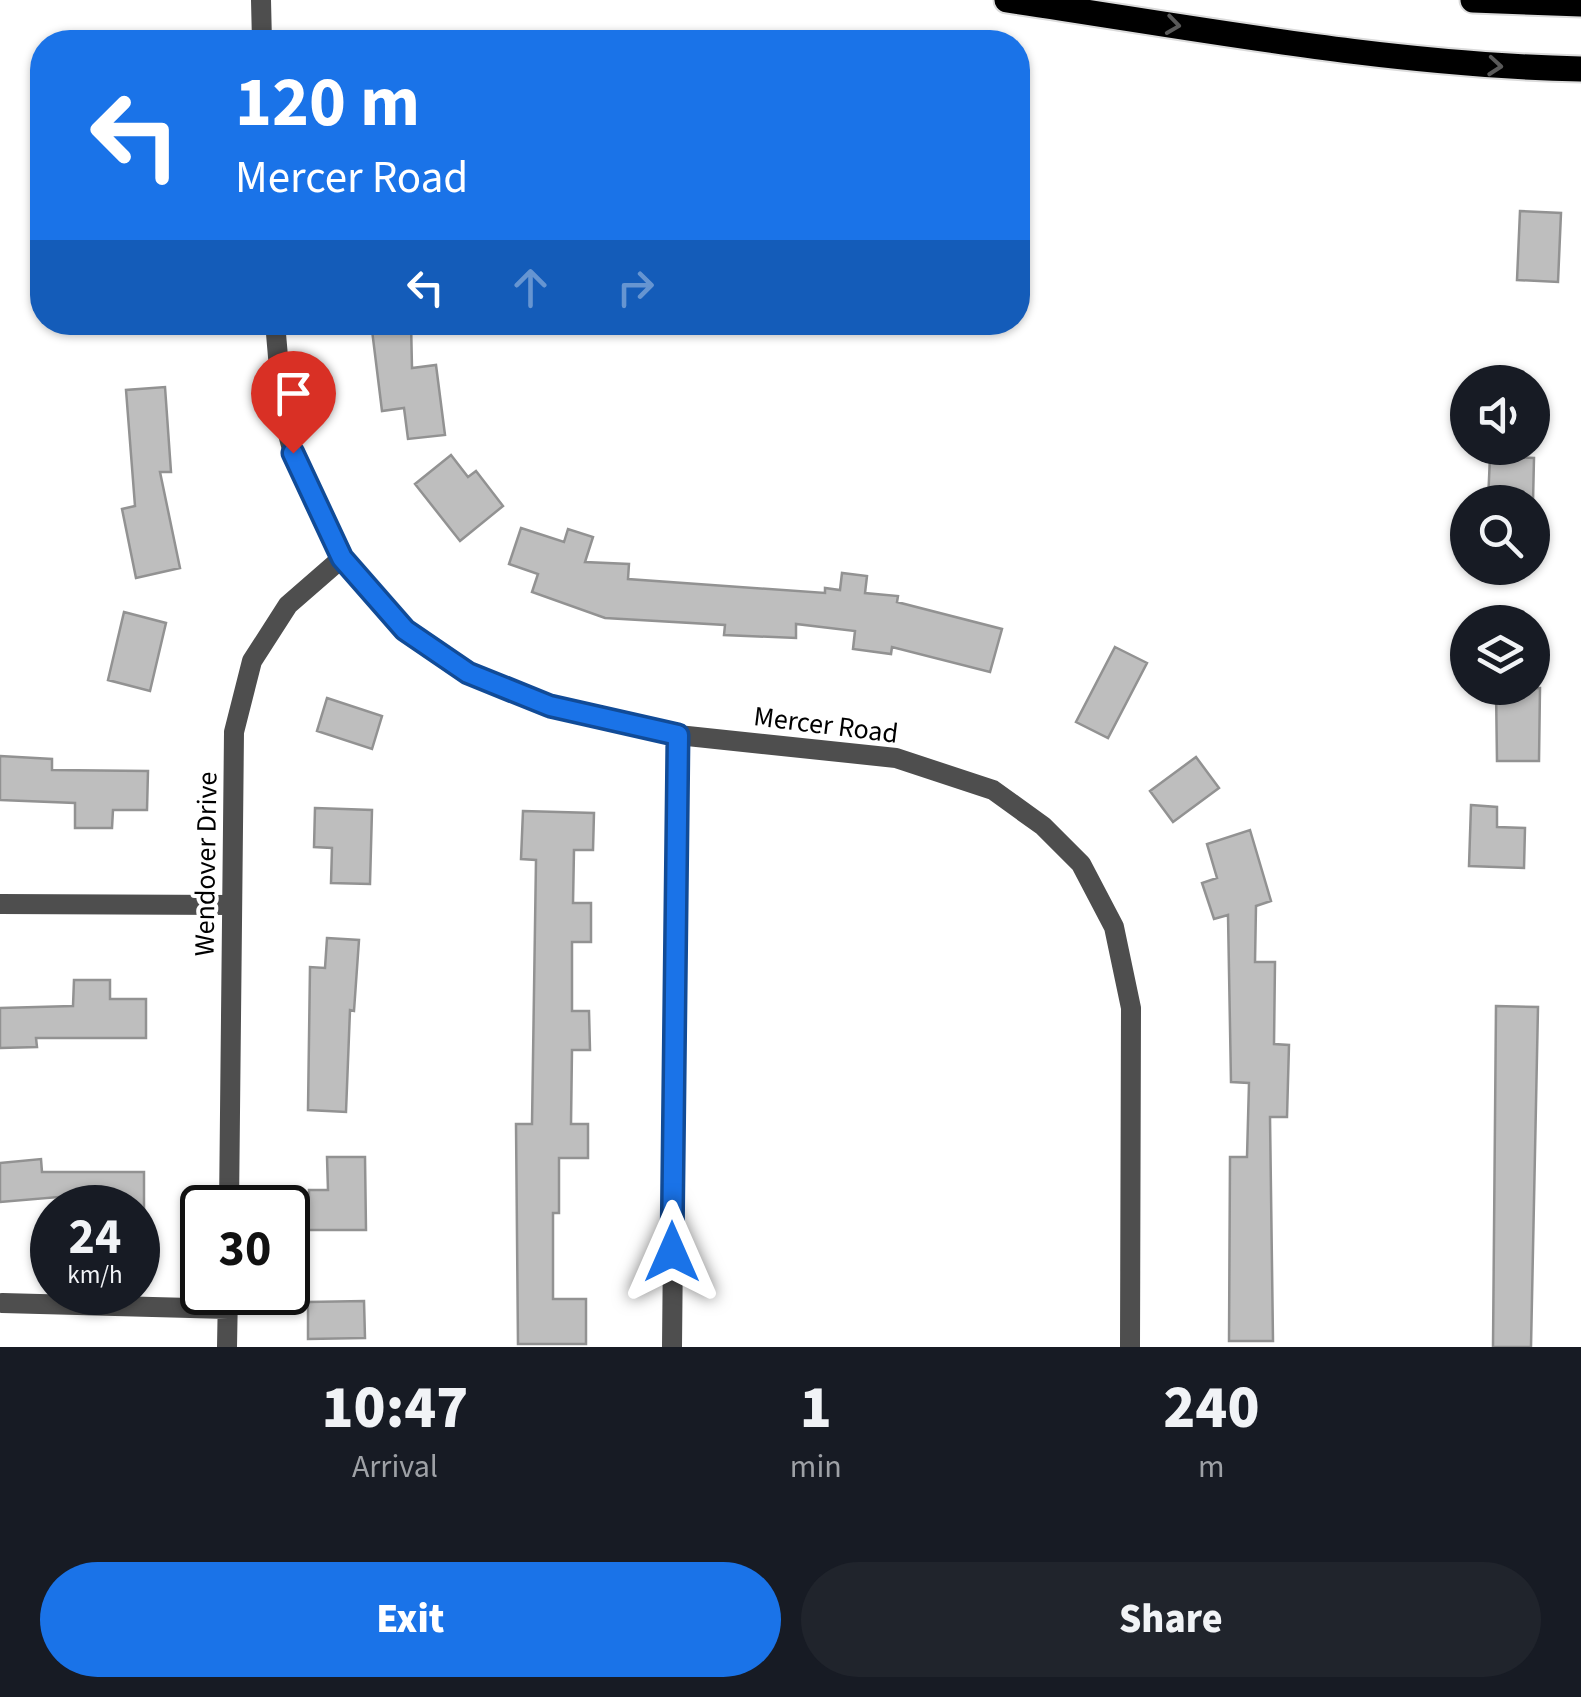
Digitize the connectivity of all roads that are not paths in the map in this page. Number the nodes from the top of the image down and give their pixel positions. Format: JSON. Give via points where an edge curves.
{"nodes":[{"id":1,"x":260,"y":0,"type":"edge"},
{"id":2,"x":1007,"y":0,"type":"edge"},
{"id":3,"x":1473,"y":0,"type":"edge"},
{"id":4,"x":1581,"y":4,"type":"edge"},
{"id":5,"x":261,"y":30,"type":"edge"},
{"id":6,"x":1581,"y":69,"type":"edge"},
{"id":7,"x":276,"y":335,"type":"edge"},
{"id":8,"x":342,"y":558,"type":"junction"},
{"id":9,"x":678,"y":735,"type":"junction"},
{"id":10,"x":0,"y":904,"type":"edge"},
{"id":11,"x":231,"y":906,"type":"junction"},
{"id":12,"x":229,"y":1185,"type":"edge"},
{"id":13,"x":180,"y":1301,"type":"edge"},
{"id":14,"x":2,"y":1303,"type":"edge"},
{"id":15,"x":228,"y":1315,"type":"edge"},
{"id":16,"x":227,"y":1347,"type":"edge"},
{"id":17,"x":672,"y":1347,"type":"edge"},
{"id":18,"x":1130,"y":1347,"type":"edge"}],
"edges":[{"from":1,"to":5,"type":"street"},
{"from":2,"to":6,"type":"main road","one_way":true,"via":[[1363,53]]},
{"from":3,"to":4,"type":"main road"},
{"from":7,"to":8,"type":"street","name":"Mercer Road","via":[[293,453]]},
{"from":8,"to":9,"type":"street","name":"Mercer Road","via":[[405,630],[468,673],[550,706]]},
{"from":8,"to":11,"type":"street","name":"Wendover Drive","via":[[288,605],[252,662],[234,732]]},
{"from":9,"to":17,"type":"street"},
{"from":9,"to":18,"type":"street","name":"Mercer Road","via":[[896,758],[993,790],[1044,826],[1081,864],[1114,927],[1131,1008]]},
{"from":10,"to":11,"type":"street"},
{"from":11,"to":12,"type":"street","name":"Wendover Drive"},
{"from":13,"to":14,"type":"street"},
{"from":15,"to":16,"type":"street"}]}
